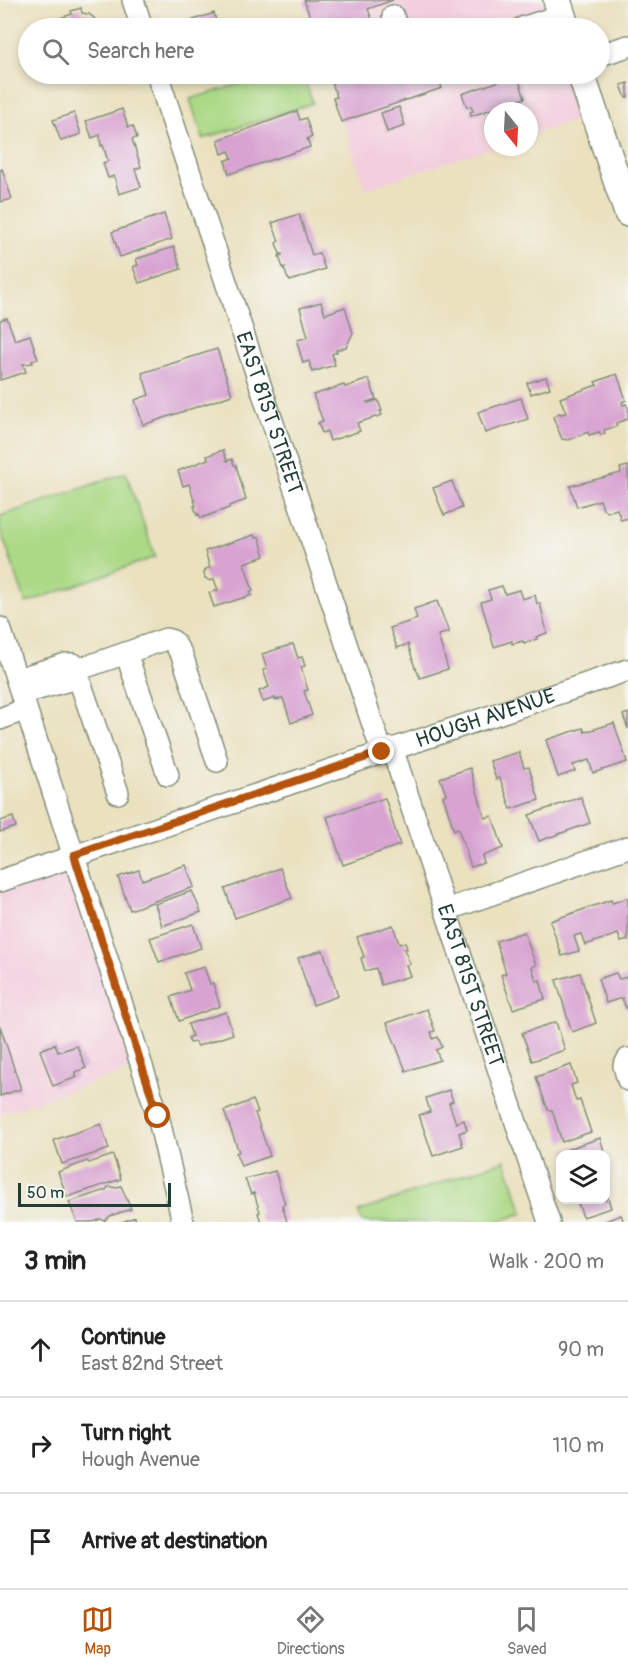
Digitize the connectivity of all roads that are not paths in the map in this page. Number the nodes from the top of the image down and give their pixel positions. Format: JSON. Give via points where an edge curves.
{"nodes":[{"id":1,"x":133,"y":0,"type":"edge"},
{"id":2,"x":139,"y":18,"type":"edge"},
{"id":3,"x":628,"y":46,"type":"edge"},
{"id":4,"x":610,"y":52,"type":"edge"},
{"id":5,"x":160,"y":84,"type":"edge"},
{"id":6,"x":584,"y":84,"type":"edge"},
{"id":7,"x":628,"y":213,"type":"edge"},
{"id":8,"x":0,"y":628,"type":"edge"},
{"id":9,"x":126,"y":653,"type":"junction"},
{"id":10,"x":628,"y":670,"type":"edge"},
{"id":11,"x":77,"y":673,"type":"junction"},
{"id":12,"x":21,"y":694,"type":"junction"},
{"id":13,"x":0,"y":719,"type":"edge"},
{"id":14,"x":387,"y":750,"type":"junction"},
{"id":15,"x":217,"y":760,"type":"dead end"},
{"id":16,"x":168,"y":775,"type":"dead end"},
{"id":17,"x":118,"y":793,"type":"dead end"},
{"id":18,"x":628,"y":847,"type":"edge"},
{"id":19,"x":74,"y":855,"type":"junction"},
{"id":20,"x":0,"y":881,"type":"edge"},
{"id":21,"x":446,"y":910,"type":"junction"},
{"id":22,"x":628,"y":1059,"type":"edge"},
{"id":23,"x":628,"y":1080,"type":"edge"},
{"id":24,"x":183,"y":1222,"type":"edge"},
{"id":25,"x":549,"y":1222,"type":"edge"}],
"edges":[{"from":1,"to":2,"type":"street"},
{"from":3,"to":4,"type":"street"},
{"from":5,"to":14,"type":"street","name":"EAST 81ST STREET"},
{"from":6,"to":7,"type":"main road"},
{"from":8,"to":12,"type":"street"},
{"from":9,"to":11,"type":"street"},
{"from":9,"to":15,"type":"street","via":[[166,639],[173,641],[182,655]]},
{"from":9,"to":16,"type":"street"},
{"from":10,"to":14,"type":"street","name":"HOUGH AVENUE"},
{"from":11,"to":12,"type":"street","via":[[70,680]]},
{"from":11,"to":17,"type":"street"},
{"from":12,"to":13,"type":"street"},
{"from":12,"to":19,"type":"street"},
{"from":14,"to":19,"type":"street","name":"HOUGH AVENUE"},
{"from":14,"to":21,"type":"street","name":"EAST 81ST STREET"},
{"from":18,"to":21,"type":"street"},
{"from":19,"to":20,"type":"street","name":"HOUGH AVENUE"},
{"from":19,"to":24,"type":"street","via":[[158,1116]]},
{"from":21,"to":25,"type":"street","name":"EAST 81ST STREET"},
{"from":22,"to":23,"type":"street","via":[[624,1066]]}]}
